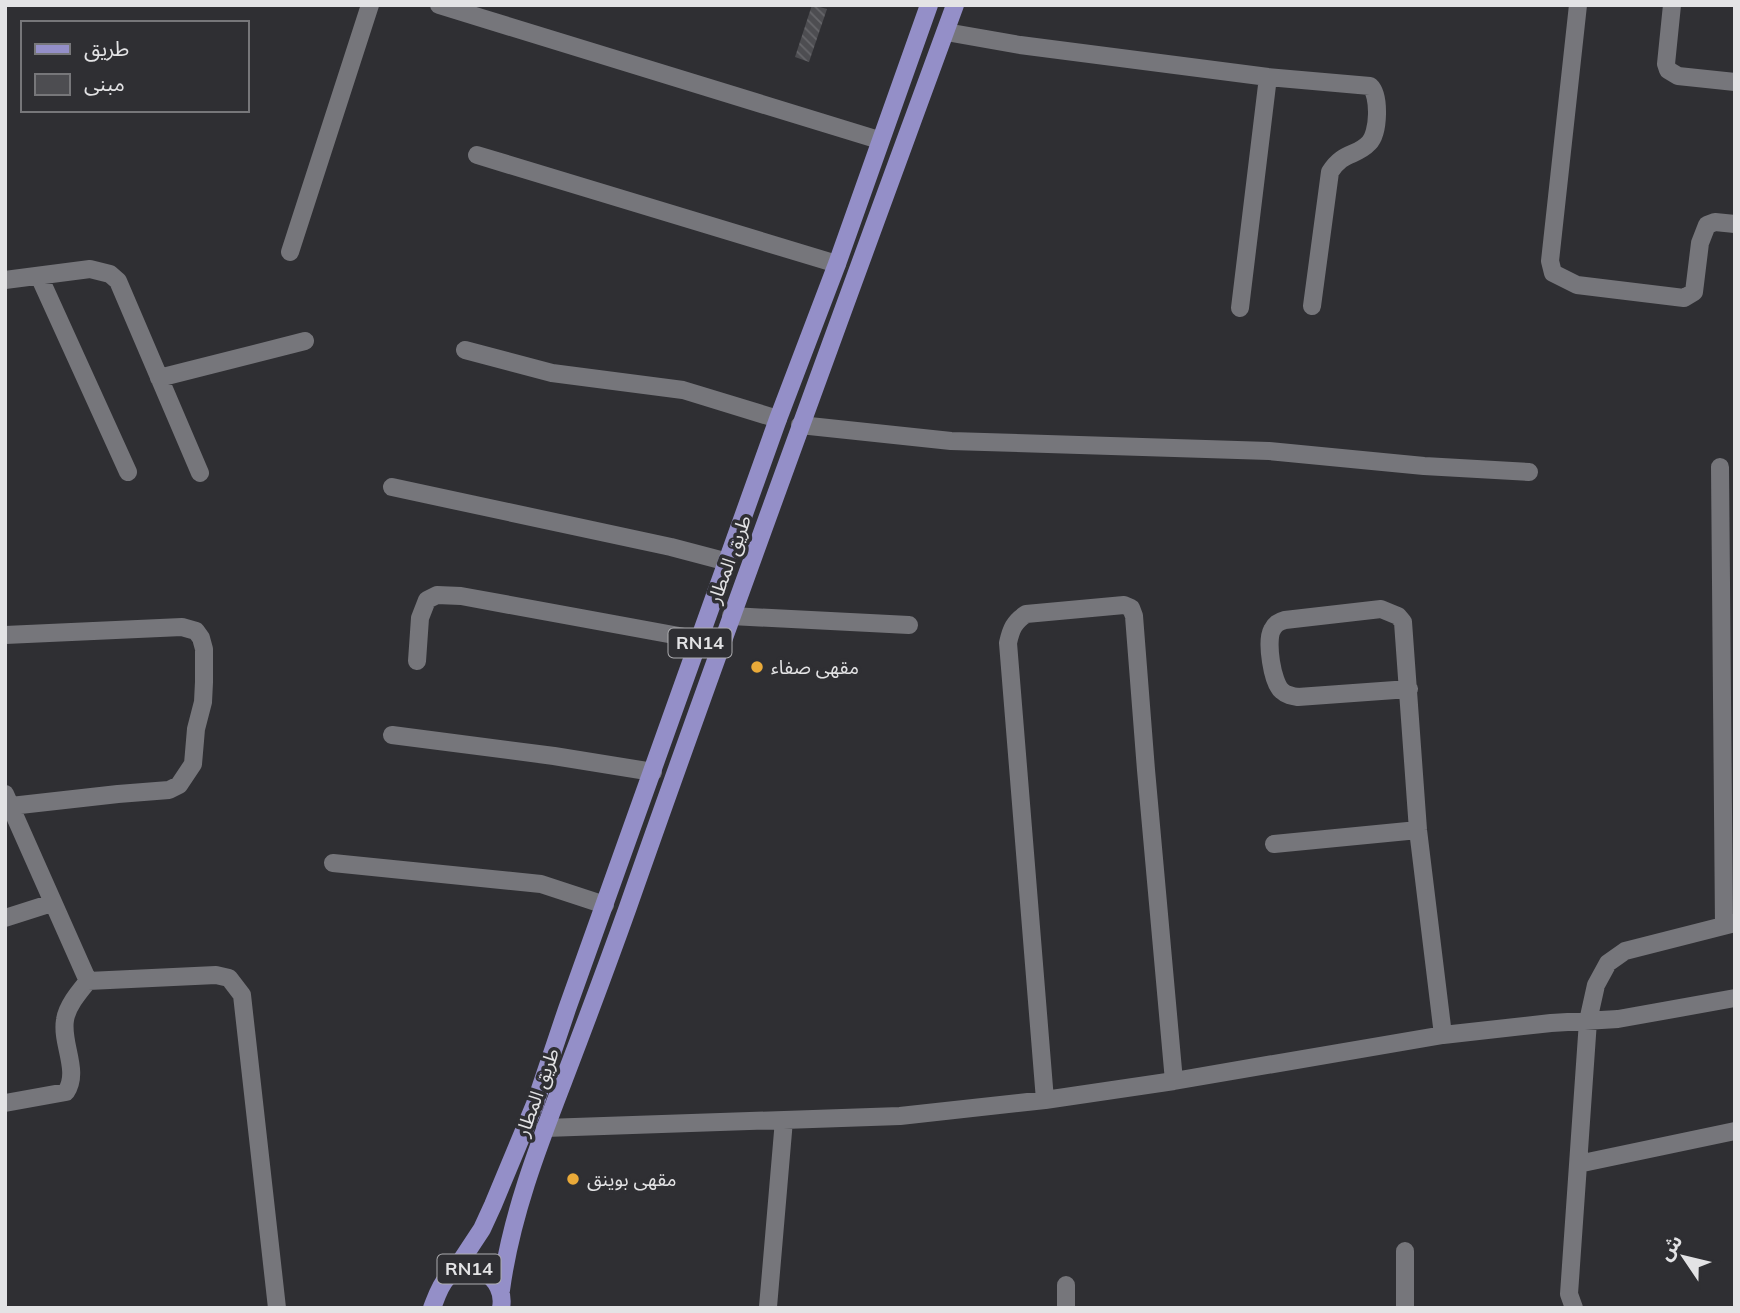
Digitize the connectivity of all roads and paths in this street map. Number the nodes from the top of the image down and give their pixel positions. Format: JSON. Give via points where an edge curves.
{"nodes":[{"id":1,"x":370,"y":5,"type":"edge"},
{"id":2,"x":439,"y":5,"type":"edge"},
{"id":3,"x":929,"y":5,"type":"edge"},
{"id":4,"x":956,"y":5,"type":"edge"},
{"id":5,"x":1578,"y":5,"type":"edge"},
{"id":6,"x":1672,"y":5,"type":"edge"},
{"id":7,"x":946,"y":32,"type":"junction"},
{"id":8,"x":1268,"y":77,"type":"junction"},
{"id":9,"x":1735,"y":82,"type":"edge"},
{"id":10,"x":879,"y":140,"type":"junction"},
{"id":11,"x":477,"y":155,"type":"dead end"},
{"id":12,"x":1735,"y":223,"type":"edge"},
{"id":13,"x":290,"y":252,"type":"dead end"},
{"id":14,"x":837,"y":264,"type":"junction"},
{"id":15,"x":39,"y":276,"type":"junction"},
{"id":16,"x":5,"y":280,"type":"edge"},
{"id":17,"x":1312,"y":306,"type":"dead end"},
{"id":18,"x":1241,"y":308,"type":"dead end"},
{"id":19,"x":305,"y":341,"type":"dead end"},
{"id":20,"x":465,"y":349,"type":"dead end"},
{"id":21,"x":159,"y":378,"type":"junction"},
{"id":22,"x":778,"y":419,"type":"junction"},
{"id":23,"x":800,"y":425,"type":"junction"},
{"id":24,"x":1720,"y":467,"type":"dead end"},
{"id":25,"x":128,"y":472,"type":"dead end"},
{"id":26,"x":1529,"y":472,"type":"dead end"},
{"id":27,"x":200,"y":473,"type":"dead end"},
{"id":28,"x":392,"y":487,"type":"dead end"},
{"id":29,"x":728,"y":562,"type":"junction"},
{"id":30,"x":731,"y":616,"type":"junction"},
{"id":31,"x":909,"y":625,"type":"dead end"},
{"id":32,"x":5,"y":635,"type":"edge"},
{"id":33,"x":701,"y":640,"type":"junction"},
{"id":34,"x":416,"y":662,"type":"dead end"},
{"id":35,"x":1409,"y":689,"type":"junction"},
{"id":36,"x":392,"y":735,"type":"dead end"},
{"id":37,"x":653,"y":772,"type":"junction"},
{"id":38,"x":8,"y":800,"type":"edge"},
{"id":39,"x":1418,"y":830,"type":"junction"},
{"id":40,"x":1273,"y":844,"type":"dead end"},
{"id":41,"x":333,"y":863,"type":"dead end"},
{"id":42,"x":52,"y":903,"type":"junction"},
{"id":43,"x":606,"y":905,"type":"junction"},
{"id":44,"x":5,"y":918,"type":"edge"},
{"id":45,"x":1730,"y":924,"type":"edge"},
{"id":46,"x":88,"y":981,"type":"junction"},
{"id":47,"x":1735,"y":998,"type":"edge"},
{"id":48,"x":1588,"y":1021,"type":"junction"},
{"id":49,"x":1443,"y":1035,"type":"junction"},
{"id":50,"x":1174,"y":1081,"type":"junction"},
{"id":51,"x":1045,"y":1100,"type":"junction"},
{"id":52,"x":5,"y":1103,"type":"edge"},
{"id":53,"x":784,"y":1120,"type":"junction"},
{"id":54,"x":545,"y":1128,"type":"junction"},
{"id":55,"x":1735,"y":1131,"type":"edge"},
{"id":56,"x":1578,"y":1164,"type":"junction"},
{"id":57,"x":1405,"y":1251,"type":"dead end"},
{"id":58,"x":453,"y":1273,"type":"junction"},
{"id":59,"x":1066,"y":1285,"type":"dead end"},
{"id":60,"x":501,"y":1299,"type":"edge"},
{"id":61,"x":768,"y":1307,"type":"edge"},
{"id":62,"x":277,"y":1308,"type":"edge"},
{"id":63,"x":432,"y":1308,"type":"edge"},
{"id":64,"x":1066,"y":1308,"type":"edge"},
{"id":65,"x":1405,"y":1308,"type":"edge"},
{"id":66,"x":1574,"y":1308,"type":"edge"}],
"edges":[{"from":1,"to":13,"type":"street"},
{"from":2,"to":10,"type":"street"},
{"from":3,"to":10,"type":"main road","name":"طريق المطار","number":"RN14"},
{"from":4,"to":7,"type":"main road","name":"طريق المطار","number":"RN14"},
{"from":5,"to":12,"type":"street","via":[[1550,261],[1553,273],[1577,285],[1684,298],[1694,292],[1707,225]]},
{"from":6,"to":9,"type":"street","via":[[1668,70],[1678,76]]},
{"from":7,"to":8,"type":"street"},
{"from":7,"to":23,"type":"main road","name":"طريق المطار","number":"RN14"},
{"from":8,"to":17,"type":"street","via":[[1370,86],[1378,99],[1372,140],[1336,162],[1330,172]]},
{"from":8,"to":18,"type":"street"},
{"from":10,"to":14,"type":"main road","name":"طريق المطار","number":"RN14"},
{"from":11,"to":14,"type":"street"},
{"from":14,"to":22,"type":"main road","name":"طريق المطار","number":"RN14"},
{"from":15,"to":16,"type":"street"},
{"from":15,"to":21,"type":"street","via":[[78,269],[110,274],[118,281]]},
{"from":15,"to":25,"type":"street"},
{"from":19,"to":21,"type":"street"},
{"from":20,"to":22,"type":"street","via":[[552,373],[683,390]]},
{"from":21,"to":27,"type":"street"},
{"from":22,"to":29,"type":"main road","name":"طريق المطار","number":"RN14"},
{"from":23,"to":26,"type":"street","via":[[951,441],[1269,451]]},
{"from":23,"to":30,"type":"main road","name":"طريق المطار","number":"RN14"},
{"from":24,"to":45,"type":"street"},
{"from":28,"to":29,"type":"street"},
{"from":29,"to":33,"type":"main road","name":"طريق المطار","number":"RN14"},
{"from":30,"to":31,"type":"street"},
{"from":30,"to":54,"type":"main road","name":"طريق المطار","number":"RN14"},
{"from":32,"to":38,"type":"street","via":[[182,627],[196,631],[204,649],[203,702],[193,764],[179,785],[169,790]]},
{"from":33,"to":34,"type":"street","via":[[517,604],[437,595],[428,600],[420,618]]},
{"from":33,"to":37,"type":"main road","name":"طريق المطار","number":"RN14"},
{"from":35,"to":35,"type":"street","via":[[1405,629],[1391,612],[1381,609],[1284,620],[1272,629],[1269,638],[1275,679],[1289,695]]},
{"from":35,"to":39,"type":"street"},
{"from":36,"to":37,"type":"street"},
{"from":37,"to":43,"type":"main road","name":"طريق المطار","number":"RN14"},
{"from":38,"to":42,"type":"street"},
{"from":39,"to":40,"type":"street"},
{"from":39,"to":49,"type":"street"},
{"from":41,"to":43,"type":"street","via":[[541,884]]},
{"from":42,"to":44,"type":"street"},
{"from":42,"to":46,"type":"street"},
{"from":43,"to":58,"type":"main road","name":"طريق المطار","number":"RN14","via":[[536,1104],[488,1217]]},
{"from":45,"to":48,"type":"street","via":[[1625,951],[1608,963],[1596,985]]},
{"from":46,"to":52,"type":"street","via":[[64,1025],[72,1077],[66,1092]]},
{"from":46,"to":62,"type":"street","via":[[216,975],[229,978],[242,995]]},
{"from":47,"to":48,"type":"street"},
{"from":48,"to":49,"type":"street"},
{"from":48,"to":56,"type":"street"},
{"from":49,"to":50,"type":"street"},
{"from":50,"to":51,"type":"street"},
{"from":50,"to":51,"type":"street","via":[[1134,616],[1131,608],[1124,606],[1026,614],[1012,628],[1008,643]]},
{"from":51,"to":53,"type":"street","via":[[900,1116]]},
{"from":53,"to":54,"type":"street"},
{"from":53,"to":61,"type":"street"},
{"from":54,"to":60,"type":"main road","name":"طريق المطار","number":"RN14","via":[[514,1223]]},
{"from":55,"to":56,"type":"street"},
{"from":56,"to":66,"type":"street","via":[[1569,1294]]},
{"from":57,"to":65,"type":"street"},
{"from":58,"to":60,"type":"main road","number":"RN14","via":[[476,1269],[487,1273],[496,1280]]},
{"from":58,"to":63,"type":"main road","number":"RN14","via":[[444,1280]]},
{"from":59,"to":64,"type":"street"}]}
